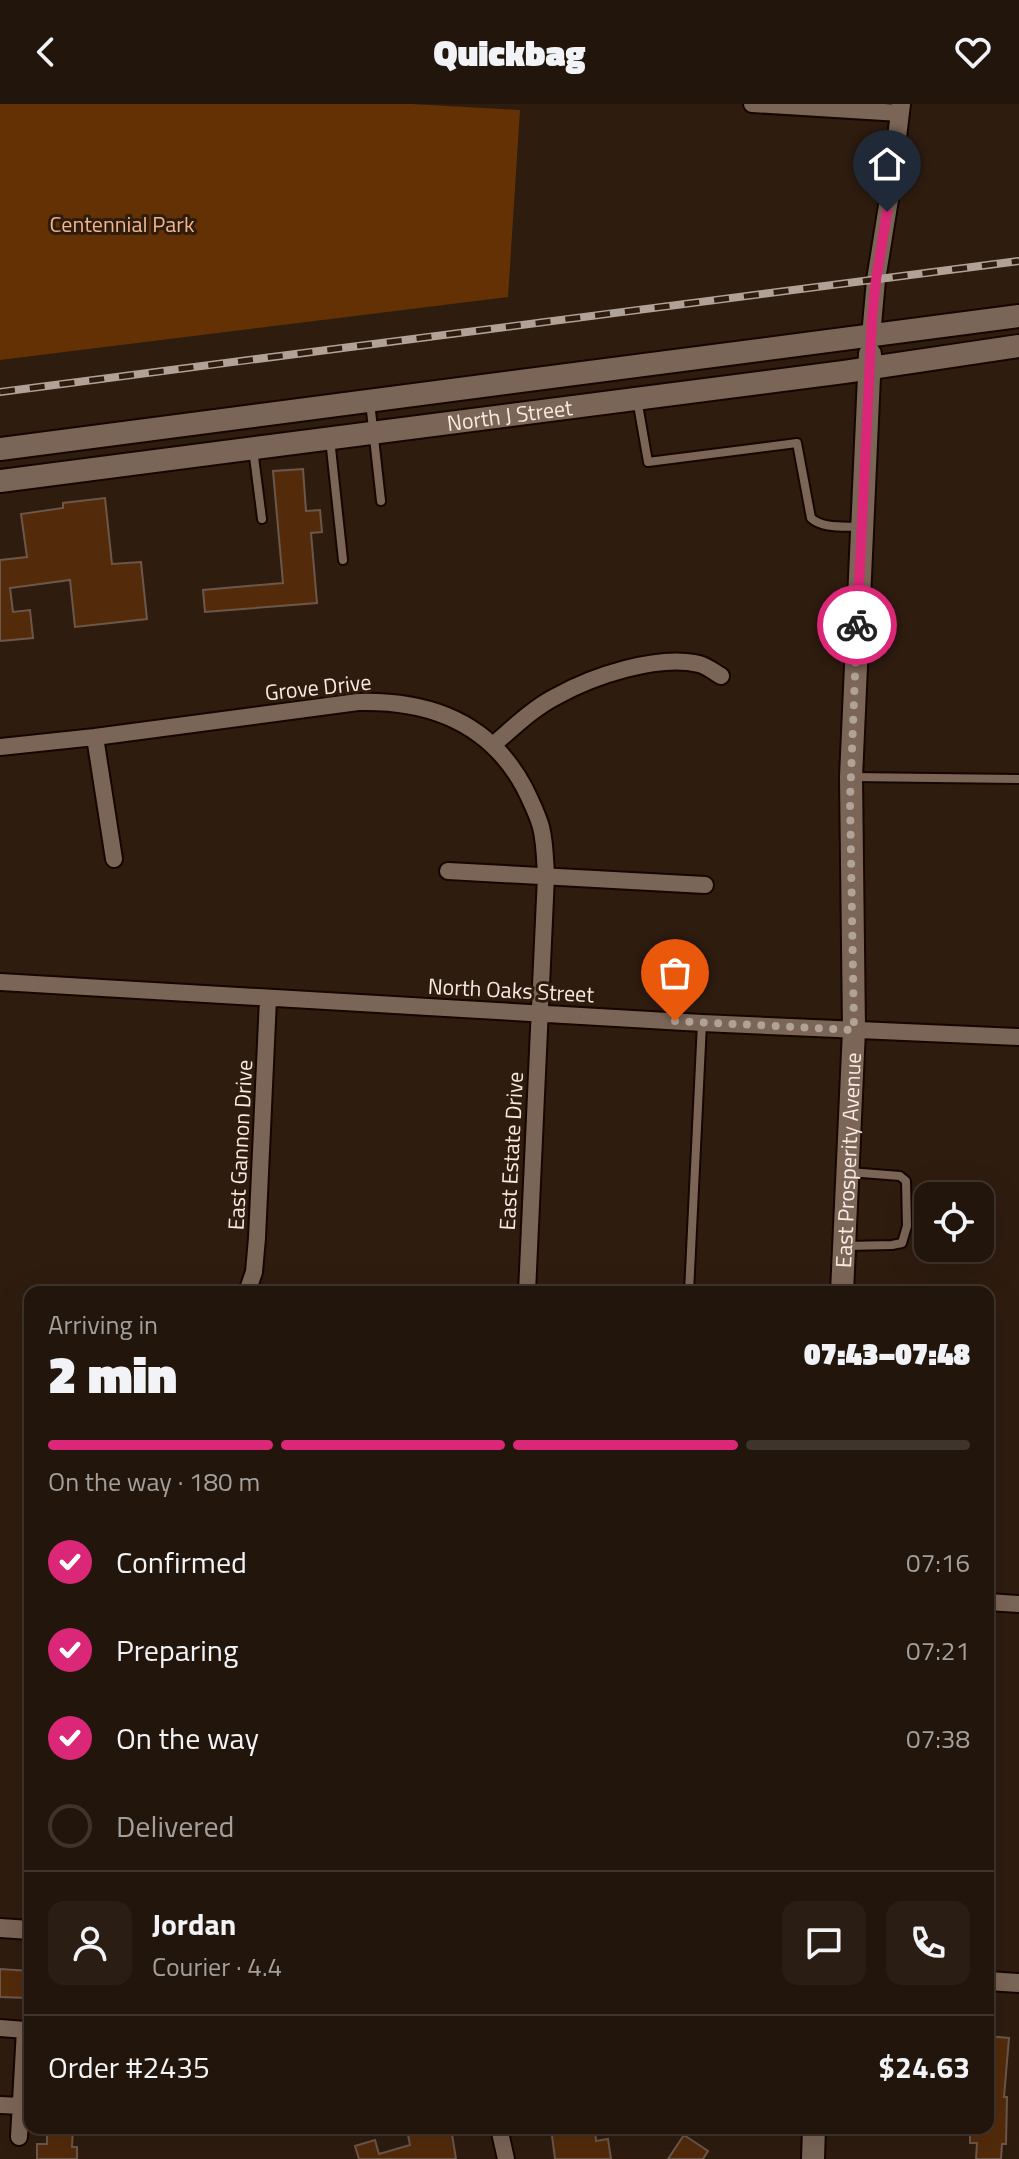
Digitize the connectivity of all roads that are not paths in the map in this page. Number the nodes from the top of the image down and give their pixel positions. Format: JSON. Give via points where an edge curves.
{"nodes":[{"id":1,"x":752,"y":104,"type":"edge"},
{"id":2,"x":760,"y":104,"type":"edge"},
{"id":3,"x":900,"y":108,"type":"edge"},
{"id":4,"x":1019,"y":316,"type":"edge"},
{"id":5,"x":871,"y":336,"type":"junction"},
{"id":6,"x":1019,"y":346,"type":"edge"},
{"id":7,"x":870,"y":368,"type":"junction"},
{"id":8,"x":637,"y":399,"type":"junction"},
{"id":9,"x":370,"y":401,"type":"junction"},
{"id":10,"x":373,"y":433,"type":"junction"},
{"id":11,"x":329,"y":438,"type":"junction"},
{"id":12,"x":253,"y":448,"type":"junction"},
{"id":13,"x":0,"y":449,"type":"edge"},
{"id":14,"x":0,"y":481,"type":"edge"},
{"id":15,"x":381,"y":501,"type":"dead end"},
{"id":16,"x":262,"y":519,"type":"dead end"},
{"id":17,"x":862,"y":527,"type":"junction"},
{"id":18,"x":343,"y":560,"type":"dead end"},
{"id":19,"x":721,"y":676,"type":"dead end"},
{"id":20,"x":95,"y":737,"type":"junction"},
{"id":21,"x":493,"y":745,"type":"junction"},
{"id":22,"x":0,"y":747,"type":"edge"},
{"id":23,"x":851,"y":777,"type":"junction"},
{"id":24,"x":1019,"y":779,"type":"edge"},
{"id":25,"x":114,"y":859,"type":"dead end"},
{"id":26,"x":448,"y":871,"type":"dead end"},
{"id":27,"x":546,"y":876,"type":"junction"},
{"id":28,"x":705,"y":885,"type":"dead end"},
{"id":29,"x":0,"y":982,"type":"edge"},
{"id":30,"x":268,"y":999,"type":"junction"},
{"id":31,"x":539,"y":1013,"type":"junction"},
{"id":32,"x":702,"y":1023,"type":"junction"},
{"id":33,"x":854,"y":1030,"type":"junction"},
{"id":34,"x":1019,"y":1037,"type":"edge"},
{"id":35,"x":848,"y":1172,"type":"junction"},
{"id":36,"x":844,"y":1246,"type":"junction"},
{"id":37,"x":249,"y":1286,"type":"edge"},
{"id":38,"x":527,"y":1286,"type":"edge"},
{"id":39,"x":689,"y":1286,"type":"edge"},
{"id":40,"x":842,"y":1286,"type":"edge"},
{"id":41,"x":994,"y":1602,"type":"edge"},
{"id":42,"x":1019,"y":1604,"type":"edge"},
{"id":43,"x":0,"y":1928,"type":"edge"},
{"id":44,"x":24,"y":1930,"type":"edge"},
{"id":45,"x":994,"y":1981,"type":"edge"},
{"id":46,"x":1019,"y":1983,"type":"edge"},
{"id":47,"x":0,"y":2028,"type":"edge"},
{"id":48,"x":24,"y":2030,"type":"edge"},
{"id":49,"x":24,"y":2049,"type":"edge"},
{"id":50,"x":0,"y":2105,"type":"edge"},
{"id":51,"x":21,"y":2106,"type":"junction"},
{"id":52,"x":500,"y":2134,"type":"edge"},
{"id":53,"x":814,"y":2134,"type":"edge"},
{"id":54,"x":19,"y":2137,"type":"dead end"},
{"id":55,"x":506,"y":2159,"type":"edge"},
{"id":56,"x":813,"y":2159,"type":"edge"}],
"edges":[{"from":1,"to":2,"type":"street"},
{"from":2,"to":3,"type":"street"},
{"from":3,"to":5,"type":"street"},
{"from":4,"to":5,"type":"main road","name":"North J Street"},
{"from":5,"to":7,"type":"main road","name":"East Prosperity Avenue"},
{"from":5,"to":9,"type":"main road","name":"North J Street"},
{"from":6,"to":7,"type":"main road","name":"North J Street"},
{"from":7,"to":8,"type":"main road","name":"North J Street"},
{"from":7,"to":17,"type":"main road","name":"East Prosperity Avenue"},
{"from":8,"to":10,"type":"main road","name":"North J Street"},
{"from":8,"to":17,"type":"lane","via":[[648,462],[797,443],[811,518],[822,525]]},
{"from":9,"to":10,"type":"lane"},
{"from":9,"to":13,"type":"main road","name":"North J Street"},
{"from":10,"to":11,"type":"main road","name":"North J Street"},
{"from":10,"to":15,"type":"lane"},
{"from":11,"to":12,"type":"main road","name":"North J Street"},
{"from":11,"to":18,"type":"lane"},
{"from":12,"to":14,"type":"main road","name":"North J Street"},
{"from":12,"to":16,"type":"lane"},
{"from":17,"to":23,"type":"main road","name":"East Prosperity Avenue"},
{"from":19,"to":21,"type":"street","via":[[702,664],[681,662],[619,672],[556,696]]},
{"from":20,"to":21,"type":"street","name":"Grove Drive","via":[[382,701],[449,717]]},
{"from":20,"to":22,"type":"street","name":"Grove Drive"},
{"from":20,"to":25,"type":"street"},
{"from":21,"to":27,"type":"street","name":"Grove Drive","via":[[519,778],[540,825]]},
{"from":23,"to":24,"type":"lane"},
{"from":23,"to":33,"type":"main road","name":"East Prosperity Avenue"},
{"from":26,"to":27,"type":"street"},
{"from":27,"to":28,"type":"street"},
{"from":27,"to":31,"type":"street","name":"Grove Drive"},
{"from":29,"to":30,"type":"street","name":"North Oaks Street"},
{"from":30,"to":31,"type":"street","name":"North Oaks Street"},
{"from":30,"to":37,"type":"street","name":"East Gannon Drive","via":[[257,1238]]},
{"from":31,"to":32,"type":"street","name":"North Oaks Street"},
{"from":31,"to":38,"type":"street","name":"East Estate Drive"},
{"from":32,"to":33,"type":"street","name":"North Oaks Street"},
{"from":32,"to":39,"type":"lane"},
{"from":33,"to":34,"type":"street","name":"North Oaks Street"},
{"from":33,"to":35,"type":"main road","name":"East Prosperity Avenue"},
{"from":35,"to":36,"type":"main road","name":"East Prosperity Avenue"},
{"from":35,"to":36,"type":"lane","via":[[900,1176],[906,1181],[907,1226],[902,1243]]},
{"from":36,"to":40,"type":"main road","name":"East Prosperity Avenue"},
{"from":41,"to":42,"type":"street"},
{"from":43,"to":44,"type":"street"},
{"from":45,"to":46,"type":"street"},
{"from":47,"to":48,"type":"street"},
{"from":49,"to":51,"type":"street"},
{"from":50,"to":51,"type":"street"},
{"from":51,"to":54,"type":"street"},
{"from":52,"to":55,"type":"street"},
{"from":53,"to":56,"type":"main road"}]}
